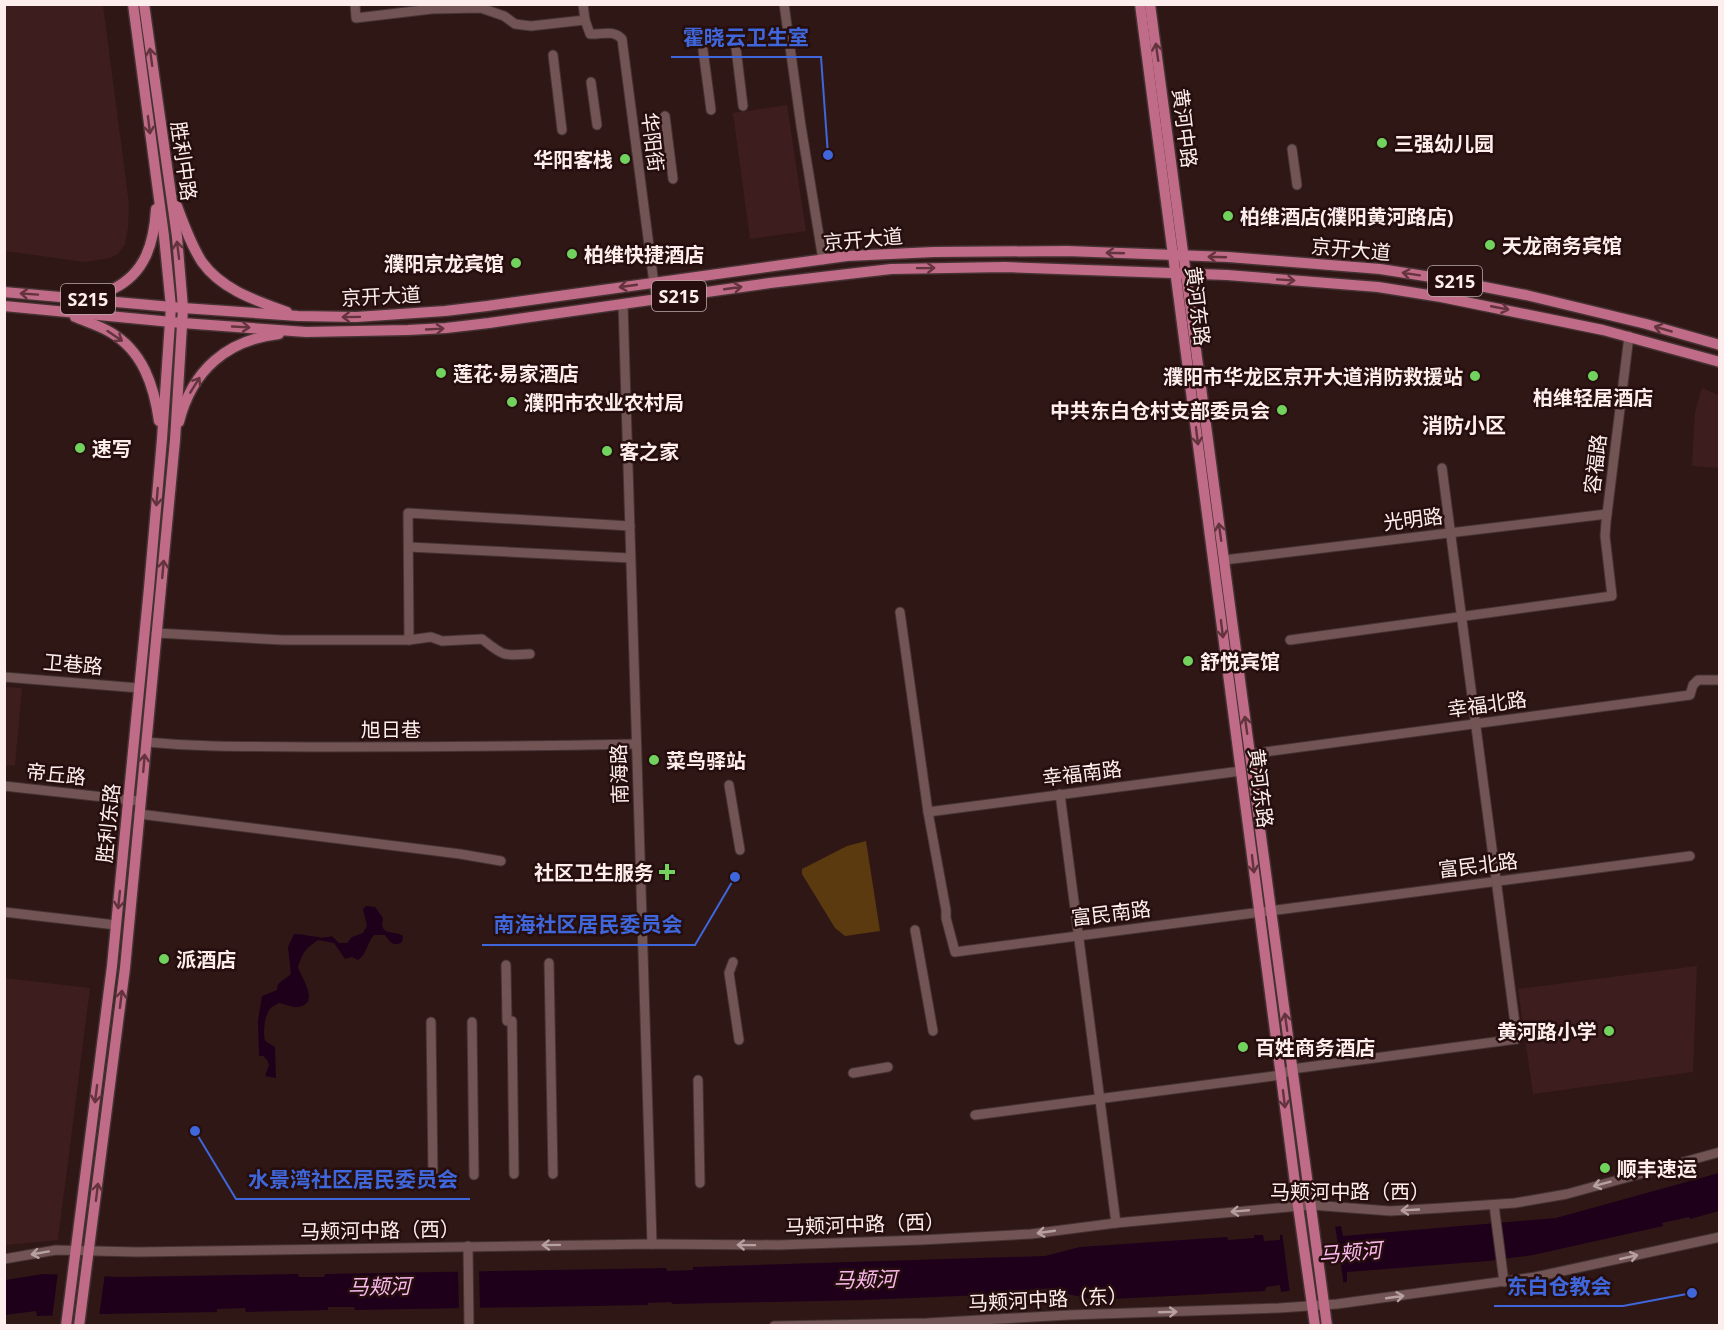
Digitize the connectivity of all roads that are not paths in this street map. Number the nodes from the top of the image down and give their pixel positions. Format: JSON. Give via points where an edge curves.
{"nodes":[{"id":1,"x":133,"y":4,"type":"edge"},
{"id":2,"x":144,"y":4,"type":"edge"},
{"id":3,"x":355,"y":4,"type":"edge"},
{"id":4,"x":503,"y":4,"type":"edge"},
{"id":5,"x":583,"y":4,"type":"edge"},
{"id":6,"x":784,"y":4,"type":"edge"},
{"id":7,"x":1140,"y":4,"type":"edge"},
{"id":8,"x":1150,"y":4,"type":"edge"},
{"id":9,"x":457,"y":6,"type":"edge"},
{"id":10,"x":481,"y":6,"type":"edge"},
{"id":11,"x":432,"y":7,"type":"edge"},
{"id":12,"x":504,"y":16,"type":"junction"},
{"id":13,"x":585,"y":20,"type":"junction"},
{"id":14,"x":734,"y":32,"type":"dead end"},
{"id":15,"x":703,"y":50,"type":"dead end"},
{"id":16,"x":553,"y":55,"type":"dead end"},
{"id":17,"x":591,"y":82,"type":"dead end"},
{"id":18,"x":743,"y":106,"type":"dead end"},
{"id":19,"x":711,"y":110,"type":"dead end"},
{"id":20,"x":665,"y":116,"type":"dead end"},
{"id":21,"x":597,"y":125,"type":"dead end"},
{"id":22,"x":562,"y":130,"type":"dead end"},
{"id":23,"x":1292,"y":149,"type":"dead end"},
{"id":24,"x":155,"y":172,"type":"junction"},
{"id":25,"x":167,"y":175,"type":"junction"},
{"id":26,"x":673,"y":179,"type":"dead end"},
{"id":27,"x":1296,"y":185,"type":"dead end"},
{"id":28,"x":1178,"y":255,"type":"junction"},
{"id":29,"x":823,"y":260,"type":"junction"},
{"id":30,"x":1181,"y":274,"type":"junction"},
{"id":31,"x":654,"y":282,"type":"junction"},
{"id":32,"x":4,"y":292,"type":"edge"},
{"id":33,"x":78,"y":298,"type":"junction"},
{"id":34,"x":656,"y":299,"type":"junction"},
{"id":35,"x":623,"y":304,"type":"junction"},
{"id":36,"x":4,"y":306,"type":"edge"},
{"id":37,"x":171,"y":307,"type":"junction"},
{"id":38,"x":183,"y":308,"type":"junction"},
{"id":39,"x":62,"y":312,"type":"junction"},
{"id":40,"x":298,"y":316,"type":"junction"},
{"id":41,"x":170,"y":322,"type":"junction"},
{"id":42,"x":182,"y":323,"type":"junction"},
{"id":43,"x":306,"y":332,"type":"junction"},
{"id":44,"x":1629,"y":336,"type":"junction"},
{"id":45,"x":1719,"y":345,"type":"edge"},
{"id":46,"x":1719,"y":362,"type":"edge"},
{"id":47,"x":162,"y":439,"type":"junction"},
{"id":48,"x":175,"y":440,"type":"junction"},
{"id":49,"x":1442,"y":468,"type":"dead end"},
{"id":50,"x":1607,"y":514,"type":"junction"},
{"id":51,"x":630,"y":526,"type":"junction"},
{"id":52,"x":1451,"y":533,"type":"junction"},
{"id":53,"x":409,"y":547,"type":"junction"},
{"id":54,"x":630,"y":558,"type":"junction"},
{"id":55,"x":1224,"y":560,"type":"junction"},
{"id":56,"x":900,"y":612,"type":"dead end"},
{"id":57,"x":1461,"y":617,"type":"junction"},
{"id":58,"x":156,"y":633,"type":"junction"},
{"id":59,"x":409,"y":640,"type":"junction"},
{"id":60,"x":1290,"y":640,"type":"dead end"},
{"id":61,"x":530,"y":654,"type":"dead end"},
{"id":62,"x":4,"y":677,"type":"edge"},
{"id":63,"x":1719,"y":680,"type":"edge"},
{"id":64,"x":139,"y":688,"type":"junction"},
{"id":65,"x":1476,"y":724,"type":"junction"},
{"id":66,"x":146,"y":742,"type":"junction"},
{"id":67,"x":636,"y":744,"type":"junction"},
{"id":68,"x":1250,"y":754,"type":"junction"},
{"id":69,"x":1241,"y":771,"type":"junction"},
{"id":70,"x":729,"y":785,"type":"dead end"},
{"id":71,"x":4,"y":786,"type":"edge"},
{"id":72,"x":1060,"y":794,"type":"junction"},
{"id":73,"x":129,"y":799,"type":"junction"},
{"id":74,"x":140,"y":801,"type":"junction"},
{"id":75,"x":928,"y":812,"type":"junction"},
{"id":76,"x":139,"y":814,"type":"junction"},
{"id":77,"x":740,"y":850,"type":"dead end"},
{"id":78,"x":1690,"y":856,"type":"dead end"},
{"id":79,"x":501,"y":861,"type":"dead end"},
{"id":80,"x":1496,"y":881,"type":"junction"},
{"id":81,"x":1265,"y":911,"type":"junction"},
{"id":82,"x":4,"y":912,"type":"edge"},
{"id":83,"x":116,"y":925,"type":"junction"},
{"id":84,"x":915,"y":930,"type":"dead end"},
{"id":85,"x":1078,"y":936,"type":"junction"},
{"id":86,"x":733,"y":962,"type":"dead end"},
{"id":87,"x":549,"y":963,"type":"dead end"},
{"id":88,"x":506,"y":965,"type":"dead end"},
{"id":89,"x":472,"y":1022,"type":"dead end"},
{"id":90,"x":431,"y":1023,"type":"dead end"},
{"id":91,"x":933,"y":1031,"type":"dead end"},
{"id":92,"x":739,"y":1040,"type":"dead end"},
{"id":93,"x":888,"y":1067,"type":"dead end"},
{"id":94,"x":1292,"y":1069,"type":"junction"},
{"id":95,"x":853,"y":1073,"type":"dead end"},
{"id":96,"x":1281,"y":1075,"type":"junction"},
{"id":97,"x":698,"y":1080,"type":"dead end"},
{"id":98,"x":1100,"y":1099,"type":"junction"},
{"id":99,"x":975,"y":1115,"type":"dead end"},
{"id":100,"x":1719,"y":1152,"type":"edge"},
{"id":101,"x":514,"y":1174,"type":"dead end"},
{"id":102,"x":553,"y":1174,"type":"dead end"},
{"id":103,"x":474,"y":1175,"type":"dead end"},
{"id":104,"x":433,"y":1176,"type":"dead end"},
{"id":105,"x":700,"y":1182,"type":"dead end"},
{"id":106,"x":1311,"y":1205,"type":"junction"},
{"id":107,"x":1298,"y":1206,"type":"junction"},
{"id":108,"x":1494,"y":1209,"type":"junction"},
{"id":109,"x":1116,"y":1223,"type":"junction"},
{"id":110,"x":1719,"y":1237,"type":"edge"},
{"id":111,"x":652,"y":1244,"type":"junction"},
{"id":112,"x":468,"y":1246,"type":"junction"},
{"id":113,"x":76,"y":1254,"type":"junction"},
{"id":114,"x":89,"y":1254,"type":"junction"},
{"id":115,"x":4,"y":1259,"type":"edge"},
{"id":116,"x":1504,"y":1282,"type":"junction"},
{"id":117,"x":1313,"y":1306,"type":"junction"},
{"id":118,"x":1325,"y":1306,"type":"junction"},
{"id":119,"x":67,"y":1321,"type":"edge"},
{"id":120,"x":80,"y":1321,"type":"edge"},
{"id":121,"x":469,"y":1321,"type":"edge"},
{"id":122,"x":774,"y":1326,"type":"edge"},
{"id":123,"x":1315,"y":1326,"type":"edge"},
{"id":124,"x":1327,"y":1326,"type":"edge"}],
"edges":[{"from":1,"to":24,"type":"main road","name":"胜利中路","one_way":true},
{"from":25,"to":2,"type":"main road","name":"胜利中路","one_way":true},
{"from":3,"to":11,"type":"street","via":[[356,18]]},
{"from":4,"to":12,"type":"street"},
{"from":5,"to":13,"type":"street"},
{"from":6,"to":29,"type":"street"},
{"from":7,"to":28,"type":"main road","name":"黄河中路"},
{"from":28,"to":8,"type":"main road","name":"黄河中路","one_way":true},
{"from":9,"to":10,"type":"street"},
{"from":9,"to":11,"type":"street"},
{"from":10,"to":12,"type":"street"},
{"from":12,"to":13,"type":"street","via":[[515,24],[531,26]]},
{"from":13,"to":31,"type":"street","name":"华阳街","via":[[590,34],[613,33],[622,39]]},
{"from":14,"to":18,"type":"street"},
{"from":15,"to":19,"type":"street"},
{"from":16,"to":22,"type":"street"},
{"from":17,"to":21,"type":"street"},
{"from":20,"to":26,"type":"street"},
{"from":23,"to":27,"type":"street"},
{"from":24,"to":33,"type":"main road","via":[[154,229],[143,263],[112,290]]},
{"from":24,"to":37,"type":"main road","name":"胜利中路"},
{"from":38,"to":25,"type":"main road","name":"胜利中路","one_way":true},
{"from":25,"to":40,"type":"main road","via":[[183,223],[204,264],[230,288]]},
{"from":28,"to":29,"type":"main road","name":"京开大道","number":"S215","one_way":true,"via":[[993,251]]},
{"from":28,"to":30,"type":"main road","name":"黄河东路"},
{"from":45,"to":28,"type":"main road","name":"京开大道","number":"S215","one_way":true,"via":[[1557,302],[1444,279],[1380,269]]},
{"from":29,"to":31,"type":"main road","name":"京开大道","number":"S215"},
{"from":34,"to":30,"type":"main road","name":"京开大道","number":"S215","one_way":true,"via":[[891,269],[1005,267]]},
{"from":30,"to":44,"type":"main road","name":"京开大道","number":"S215","one_way":true,"via":[[1378,287]]},
{"from":55,"to":30,"type":"main road","name":"黄河东路","one_way":true},
{"from":30,"to":69,"type":"main road","name":"黄河东路","one_way":true},
{"from":31,"to":34,"type":"street","name":"华阳街"},
{"from":31,"to":40,"type":"main road","name":"京开大道","number":"S215","one_way":true,"via":[[445,311]]},
{"from":33,"to":32,"type":"main road","name":"京开大道","number":"S215","one_way":true},
{"from":33,"to":37,"type":"main road","name":"京开大道","number":"S215"},
{"from":34,"to":35,"type":"main road","name":"京开大道","number":"S215"},
{"from":43,"to":35,"type":"main road","name":"京开大道","number":"S215","one_way":true,"via":[[446,328]]},
{"from":35,"to":51,"type":"street","name":"南海路"},
{"from":36,"to":39,"type":"main road","name":"京开大道","number":"S215"},
{"from":37,"to":38,"type":"main road","name":"京开大道","number":"S215"},
{"from":37,"to":41,"type":"main road","name":"胜利中路"},
{"from":38,"to":40,"type":"main road","name":"京开大道","number":"S215"},
{"from":38,"to":42,"type":"main road","name":"胜利中路"},
{"from":39,"to":41,"type":"main road","name":"京开大道","number":"S215"},
{"from":39,"to":47,"type":"main road","one_way":true,"via":[[110,332],[135,354],[153,387]]},
{"from":41,"to":42,"type":"main road","name":"京开大道","number":"S215"},
{"from":41,"to":47,"type":"main road","name":"胜利东路"},
{"from":42,"to":43,"type":"main road","name":"京开大道","number":"S215","one_way":true},
{"from":42,"to":48,"type":"main road","name":"胜利东路"},
{"from":48,"to":43,"type":"main road","one_way":true,"via":[[192,387],[215,360],[258,337]]},
{"from":44,"to":46,"type":"main road","name":"京开大道","number":"S215"},
{"from":44,"to":50,"type":"street","name":"容福路"},
{"from":47,"to":64,"type":"main road","name":"胜利东路","one_way":true},
{"from":58,"to":48,"type":"main road","name":"胜利东路","one_way":true},
{"from":49,"to":52,"type":"street"},
{"from":50,"to":52,"type":"street","name":"光明路"},
{"from":50,"to":57,"type":"street","name":"容福路","via":[[1605,536],[1612,596]]},
{"from":51,"to":53,"type":"street","via":[[408,513]]},
{"from":51,"to":54,"type":"street","name":"南海路"},
{"from":52,"to":55,"type":"street","name":"光明路"},
{"from":52,"to":57,"type":"street"},
{"from":53,"to":54,"type":"street"},
{"from":53,"to":59,"type":"street"},
{"from":54,"to":67,"type":"street","name":"南海路"},
{"from":68,"to":55,"type":"main road","name":"黄河东路","one_way":true},
{"from":56,"to":75,"type":"street"},
{"from":57,"to":60,"type":"street"},
{"from":57,"to":65,"type":"street"},
{"from":58,"to":59,"type":"street","via":[[283,640]]},
{"from":58,"to":66,"type":"main road","name":"胜利东路"},
{"from":59,"to":61,"type":"street","via":[[482,639],[507,656]]},
{"from":62,"to":64,"type":"street","name":"卫巷路"},
{"from":63,"to":65,"type":"street","name":"幸福北路","via":[[1698,680],[1690,695]]},
{"from":64,"to":73,"type":"main road","name":"胜利东路"},
{"from":65,"to":68,"type":"street","name":"幸福北路"},
{"from":65,"to":80,"type":"street"},
{"from":66,"to":67,"type":"street","name":"旭日巷","via":[[279,747]]},
{"from":74,"to":66,"type":"main road","name":"胜利东路","one_way":true},
{"from":67,"to":111,"type":"street","name":"南海路"},
{"from":68,"to":81,"type":"main road","name":"黄河东路"},
{"from":69,"to":72,"type":"street","name":"幸福南路"},
{"from":69,"to":81,"type":"main road","name":"黄河东路","one_way":true},
{"from":70,"to":77,"type":"street"},
{"from":71,"to":73,"type":"street","name":"帝丘路"},
{"from":72,"to":75,"type":"street","name":"幸福南路"},
{"from":72,"to":85,"type":"street"},
{"from":73,"to":74,"type":"street","name":"帝丘路"},
{"from":73,"to":83,"type":"main road","name":"胜利东路","one_way":true},
{"from":74,"to":76,"type":"main road","name":"胜利东路"},
{"from":75,"to":85,"type":"street","name":"富民南路","via":[[955,952]]},
{"from":76,"to":79,"type":"street"},
{"from":114,"to":76,"type":"main road","name":"胜利东路","one_way":true,"via":[[125,968]]},
{"from":78,"to":80,"type":"street","name":"富民北路"},
{"from":80,"to":81,"type":"street","name":"富民北路"},
{"from":80,"to":94,"type":"street","via":[[1517,1039]]},
{"from":81,"to":85,"type":"street","name":"富民南路"},
{"from":94,"to":81,"type":"main road","name":"黄河东路","one_way":true},
{"from":81,"to":96,"type":"main road","name":"黄河东路"},
{"from":82,"to":83,"type":"street"},
{"from":83,"to":113,"type":"main road","name":"胜利东路","one_way":true},
{"from":84,"to":91,"type":"street"},
{"from":85,"to":98,"type":"street"},
{"from":86,"to":92,"type":"street","via":[[729,973]]},
{"from":87,"to":102,"type":"street"},
{"from":88,"to":101,"type":"street"},
{"from":89,"to":103,"type":"street"},
{"from":90,"to":104,"type":"street"},
{"from":93,"to":95,"type":"street"},
{"from":94,"to":96,"type":"street"},
{"from":94,"to":106,"type":"main road","name":"黄河东路"},
{"from":96,"to":98,"type":"street"},
{"from":96,"to":107,"type":"main road","name":"黄河东路","one_way":true},
{"from":97,"to":105,"type":"street"},
{"from":98,"to":99,"type":"street"},
{"from":98,"to":109,"type":"street"},
{"from":100,"to":108,"type":"street","name":"马颊河中路（西）","one_way":true,"via":[[1567,1194]]},
{"from":106,"to":107,"type":"street","name":"马颊河中路（西）"},
{"from":108,"to":106,"type":"street","name":"马颊河中路（西）","one_way":true,"via":[[1390,1211]]},
{"from":106,"to":118,"type":"main road","name":"黄河东路"},
{"from":107,"to":109,"type":"street","name":"马颊河中路（西）","one_way":true},
{"from":107,"to":117,"type":"main road","name":"黄河东路"},
{"from":108,"to":116,"type":"street"},
{"from":109,"to":111,"type":"street","name":"马颊河中路（西）","one_way":true,"via":[[1031,1234],[921,1240]]},
{"from":116,"to":110,"type":"street","name":"马颊河中路（东）","one_way":true},
{"from":111,"to":112,"type":"street","name":"马颊河中路（西）","one_way":true},
{"from":112,"to":114,"type":"street","name":"马颊河中路（西）"},
{"from":112,"to":121,"type":"street"},
{"from":113,"to":114,"type":"street","name":"马颊河中路（西）"},
{"from":113,"to":115,"type":"street","name":"马颊河中路（西）","one_way":true,"via":[[56,1250]]},
{"from":113,"to":119,"type":"main road","name":"胜利东路"},
{"from":114,"to":120,"type":"main road","name":"胜利东路"},
{"from":118,"to":116,"type":"street","name":"马颊河中路（东）","one_way":true},
{"from":117,"to":118,"type":"street","name":"马颊河中路（东）"},
{"from":122,"to":117,"type":"street","name":"马颊河中路（东）","one_way":true},
{"from":117,"to":123,"type":"main road","name":"黄河东路"},
{"from":118,"to":124,"type":"main road","name":"黄河东路"}]}
